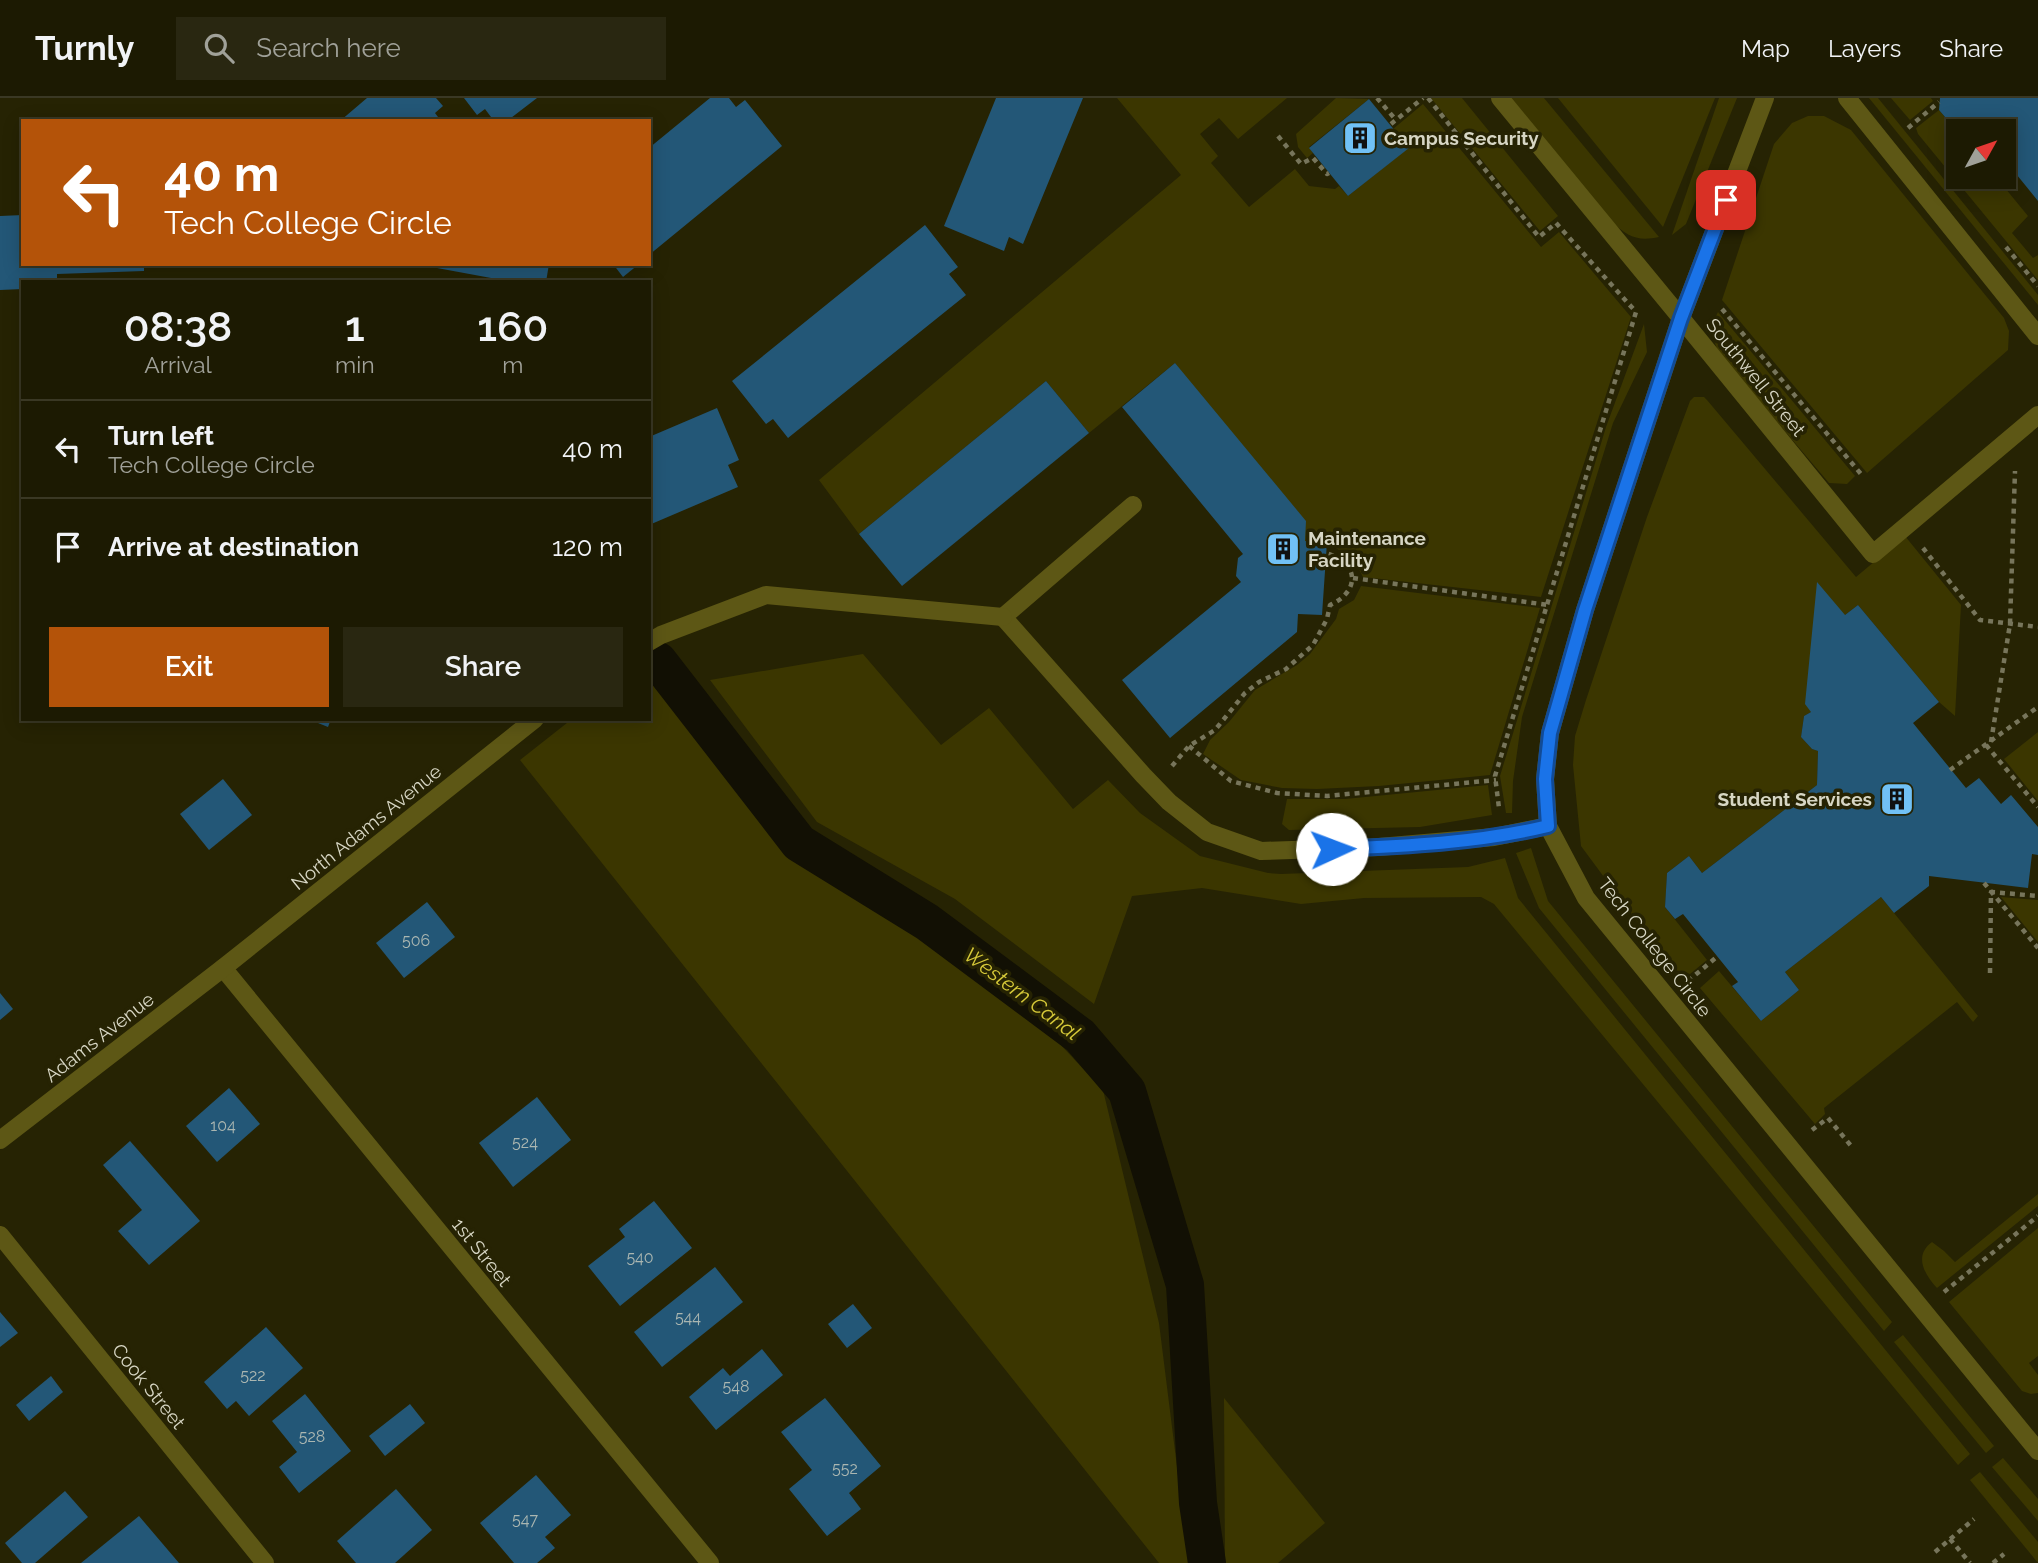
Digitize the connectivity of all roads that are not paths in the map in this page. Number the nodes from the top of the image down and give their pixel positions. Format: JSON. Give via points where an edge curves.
{"nodes":[{"id":1,"x":1500,"y":98,"type":"edge"},
{"id":2,"x":1765,"y":98,"type":"edge"},
{"id":3,"x":1847,"y":98,"type":"edge"},
{"id":4,"x":1681,"y":318,"type":"junction"},
{"id":5,"x":2038,"y":336,"type":"edge"},
{"id":6,"x":2038,"y":415,"type":"edge"},
{"id":7,"x":1133,"y":505,"type":"dead end"},
{"id":8,"x":1003,"y":617,"type":"junction"},
{"id":9,"x":651,"y":641,"type":"edge"},
{"id":10,"x":532,"y":721,"type":"edge"},
{"id":11,"x":1548,"y":826,"type":"junction"},
{"id":12,"x":223,"y":968,"type":"junction"},
{"id":13,"x":0,"y":1140,"type":"edge"},
{"id":14,"x":0,"y":1235,"type":"edge"},
{"id":15,"x":2038,"y":1451,"type":"edge"},
{"id":16,"x":265,"y":1563,"type":"edge"},
{"id":17,"x":710,"y":1563,"type":"edge"}],
"edges":[{"from":1,"to":4,"type":"street","name":"Southwell Street"},
{"from":2,"to":4,"type":"street","name":"Tech College Circle"},
{"from":3,"to":5,"type":"street"},
{"from":4,"to":6,"type":"street","name":"Southwell Street","via":[[1873,554]]},
{"from":4,"to":11,"type":"street","name":"Tech College Circle","via":[[1585,610],[1550,733],[1545,779]]},
{"from":7,"to":8,"type":"street"},
{"from":8,"to":9,"type":"street","via":[[766,595]]},
{"from":8,"to":11,"type":"street","via":[[1169,802],[1207,832],[1261,851],[1392,846],[1494,837]]},
{"from":10,"to":12,"type":"street","name":"North Adams Avenue"},
{"from":11,"to":15,"type":"street","name":"Tech College Circle","via":[[1586,898]]},
{"from":12,"to":13,"type":"street","name":"Adams Avenue"},
{"from":12,"to":17,"type":"street","name":"1st Street"},
{"from":14,"to":16,"type":"street","name":"Cook Street"}]}
